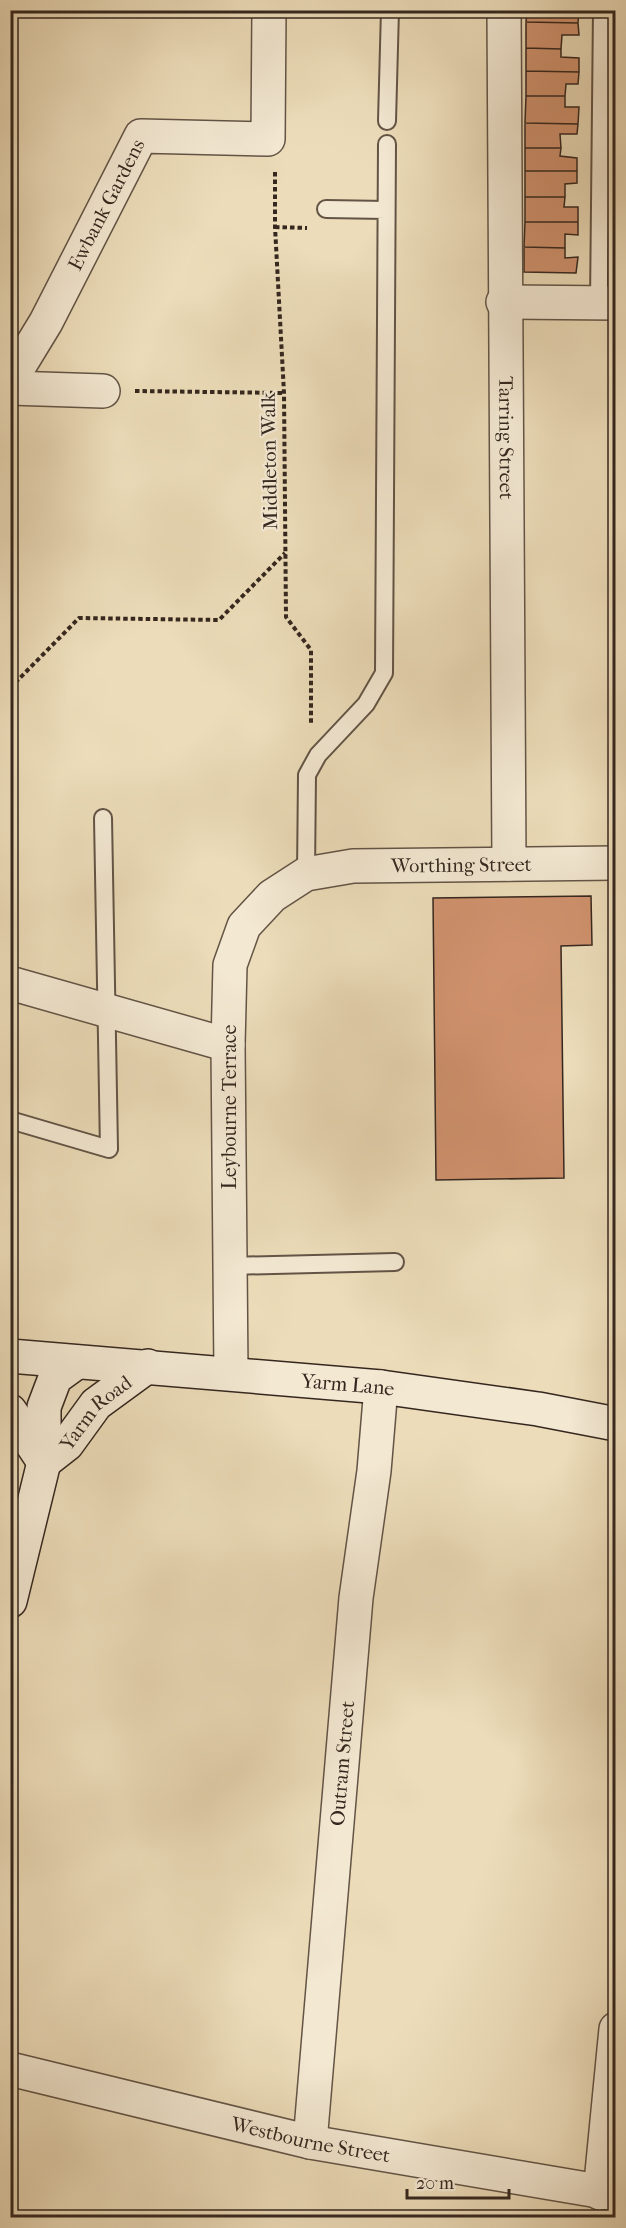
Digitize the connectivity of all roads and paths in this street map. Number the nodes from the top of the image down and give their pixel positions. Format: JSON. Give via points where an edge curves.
{"nodes":[{"id":1,"x":269,"y":10,"type":"edge"},
{"id":2,"x":390,"y":10,"type":"edge"},
{"id":3,"x":504,"y":10,"type":"edge"},
{"id":4,"x":602,"y":10,"type":"edge"},
{"id":5,"x":387,"y":121,"type":"dead end"},
{"id":6,"x":268,"y":139,"type":"junction"},
{"id":7,"x":387,"y":144,"type":"dead end"},
{"id":8,"x":326,"y":209,"type":"dead end"},
{"id":9,"x":386,"y":210,"type":"junction"},
{"id":10,"x":275,"y":227,"type":"junction"},
{"id":11,"x":316,"y":228,"type":"dead end"},
{"id":12,"x":503,"y":302,"type":"junction"},
{"id":13,"x":607,"y":303,"type":"edge"},
{"id":14,"x":10,"y":381,"type":"edge"},
{"id":15,"x":10,"y":388,"type":"edge"},
{"id":16,"x":103,"y":391,"type":"joint"},
{"id":17,"x":284,"y":393,"type":"junction"},
{"id":18,"x":285,"y":553,"type":"junction"},
{"id":19,"x":10,"y":688,"type":"edge"},
{"id":20,"x":307,"y":775,"type":"junction"},
{"id":21,"x":103,"y":818,"type":"dead end"},
{"id":22,"x":615,"y":863,"type":"edge"},
{"id":23,"x":509,"y":864,"type":"junction"},
{"id":24,"x":306,"y":874,"type":"junction"},
{"id":25,"x":10,"y":983,"type":"edge"},
{"id":26,"x":96,"y":1007,"type":"junction"},
{"id":27,"x":228,"y":1045,"type":"junction"},
{"id":28,"x":10,"y":1120,"type":"edge"},
{"id":29,"x":395,"y":1262,"type":"dead end"},
{"id":30,"x":230,"y":1266,"type":"junction"},
{"id":31,"x":10,"y":1356,"type":"edge"},
{"id":32,"x":76,"y":1362,"type":"junction"},
{"id":33,"x":148,"y":1366,"type":"junction"},
{"id":34,"x":231,"y":1373,"type":"junction"},
{"id":35,"x":381,"y":1387,"type":"junction"},
{"id":36,"x":10,"y":1411,"type":"edge"},
{"id":37,"x":615,"y":1424,"type":"edge"},
{"id":38,"x":44,"y":1462,"type":"junction"},
{"id":39,"x":10,"y":1601,"type":"edge"},
{"id":40,"x":615,"y":2029,"type":"edge"},
{"id":41,"x":10,"y":2069,"type":"edge"},
{"id":42,"x":310,"y":2142,"type":"junction"},
{"id":43,"x":608,"y":2194,"type":"edge"}],
"edges":[{"from":1,"to":6,"type":"street"},
{"from":2,"to":5,"type":"lane"},
{"from":3,"to":12,"type":"street","name":"Tarring Street"},
{"from":4,"to":13,"type":"lane"},
{"from":6,"to":10,"type":"path","name":"Middleton Walk","via":[[276,174]]},
{"from":6,"to":14,"type":"street","name":"Ewbank Gardens","via":[[141,136],[46,322]]},
{"from":7,"to":9,"type":"lane"},
{"from":8,"to":9,"type":"lane"},
{"from":9,"to":20,"type":"lane","via":[[384,673],[366,704],[318,755]]},
{"from":10,"to":11,"type":"path"},
{"from":10,"to":17,"type":"path","name":"Middleton Walk"},
{"from":12,"to":13,"type":"street"},
{"from":12,"to":23,"type":"street","name":"Tarring Street"},
{"from":15,"to":16,"type":"street"},
{"from":16,"to":17,"type":"path"},
{"from":17,"to":18,"type":"path","name":"Middleton Walk"},
{"from":18,"to":19,"type":"path","via":[[219,620],[80,618]]},
{"from":18,"to":20,"type":"path","name":"Middleton Walk","via":[[286,617],[311,650]]},
{"from":20,"to":24,"type":"lane"},
{"from":21,"to":26,"type":"lane"},
{"from":22,"to":23,"type":"street","name":"Worthing Street"},
{"from":23,"to":24,"type":"street","name":"Worthing Street","via":[[353,866]]},
{"from":24,"to":27,"type":"street","name":"Leybourne Terrace","via":[[272,896],[244,926],[230,965]]},
{"from":25,"to":26,"type":"street"},
{"from":26,"to":27,"type":"street"},
{"from":26,"to":28,"type":"lane","via":[[109,1149]]},
{"from":27,"to":30,"type":"street","name":"Leybourne Terrace"},
{"from":29,"to":30,"type":"lane"},
{"from":30,"to":34,"type":"street","name":"Leybourne Terrace"},
{"from":31,"to":32,"type":"street","name":"Yarm Lane"},
{"from":32,"to":33,"type":"street","name":"Yarm Lane"},
{"from":32,"to":38,"type":"street","name":"Yarm Road","via":[[55,1378],[44,1407]]},
{"from":33,"to":34,"type":"street","name":"Yarm Lane"},
{"from":33,"to":38,"type":"street","name":"Yarm Road","via":[[96,1404],[67,1444]]},
{"from":34,"to":35,"type":"street","name":"Yarm Lane"},
{"from":35,"to":37,"type":"street","name":"Yarm Lane"},
{"from":35,"to":42,"type":"street","name":"Outram Street","via":[[356,1598]]},
{"from":36,"to":38,"type":"street"},
{"from":38,"to":39,"type":"street","name":"Yarm Road"},
{"from":40,"to":43,"type":"street"},
{"from":41,"to":42,"type":"street","name":"Westbourne Street"},
{"from":42,"to":43,"type":"street","name":"Westbourne Street"}]}
